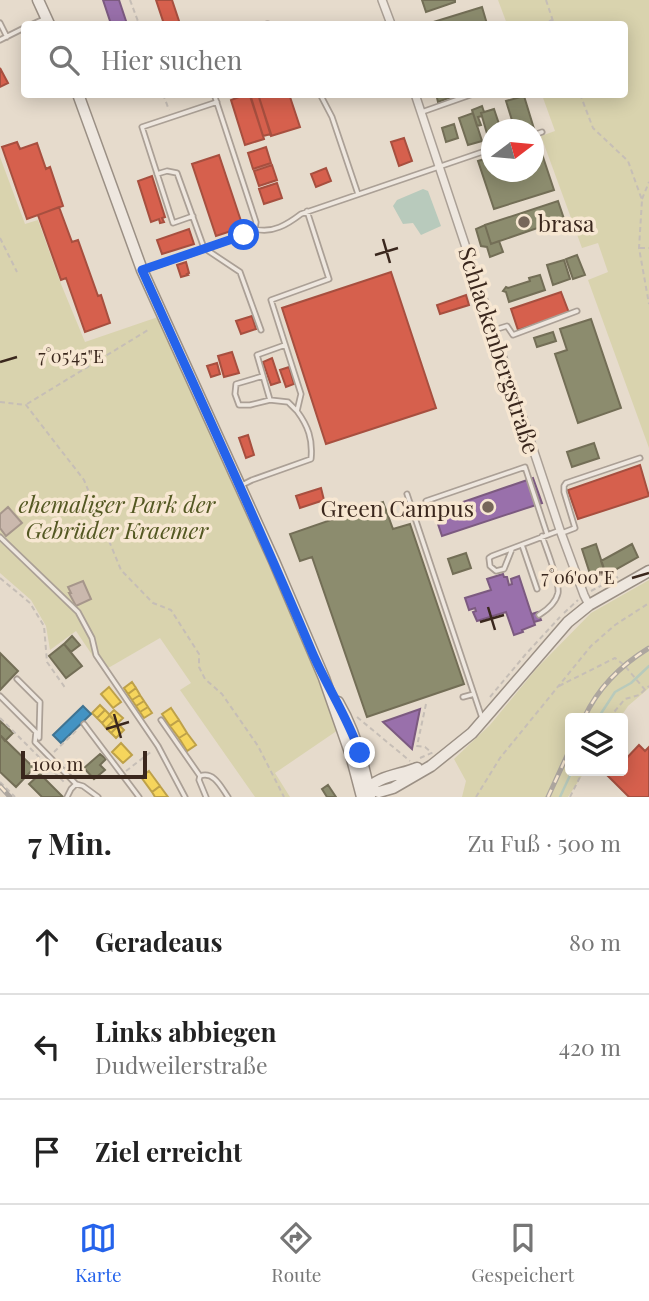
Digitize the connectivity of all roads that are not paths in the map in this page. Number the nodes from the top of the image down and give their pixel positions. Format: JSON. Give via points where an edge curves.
{"nodes":[{"id":1,"x":38,"y":0,"type":"edge"},
{"id":2,"x":382,"y":0,"type":"edge"},
{"id":3,"x":47,"y":21,"type":"edge"},
{"id":4,"x":390,"y":21,"type":"edge"},
{"id":5,"x":0,"y":23,"type":"edge"},
{"id":6,"x":21,"y":30,"type":"edge"},
{"id":7,"x":7,"y":37,"type":"junction"},
{"id":8,"x":0,"y":40,"type":"edge"},
{"id":9,"x":79,"y":98,"type":"edge"},
{"id":10,"x":216,"y":98,"type":"edge"},
{"id":11,"x":322,"y":98,"type":"edge"},
{"id":12,"x":416,"y":98,"type":"edge"},
{"id":13,"x":461,"y":98,"type":"edge"},
{"id":14,"x":217,"y":102,"type":"junction"},
{"id":15,"x":421,"y":112,"type":"junction"},
{"id":16,"x":481,"y":153,"type":"edge"},
{"id":17,"x":439,"y":166,"type":"junction"},
{"id":18,"x":157,"y":174,"type":"junction"},
{"id":19,"x":358,"y":194,"type":"junction"},
{"id":20,"x":307,"y":211,"type":"junction"},
{"id":21,"x":193,"y":216,"type":"junction"},
{"id":22,"x":255,"y":229,"type":"junction"},
{"id":23,"x":204,"y":248,"type":"junction"},
{"id":24,"x":142,"y":270,"type":"junction"},
{"id":25,"x":577,"y":311,"type":"dead end"},
{"id":26,"x":261,"y":330,"type":"dead end"},
{"id":27,"x":494,"y":330,"type":"junction"},
{"id":28,"x":285,"y":345,"type":"junction"},
{"id":29,"x":263,"y":376,"type":"junction"},
{"id":30,"x":270,"y":400,"type":"junction"},
{"id":31,"x":297,"y":411,"type":"junction"},
{"id":32,"x":640,"y":458,"type":"dead end"},
{"id":33,"x":240,"y":486,"type":"junction"},
{"id":34,"x":407,"y":494,"type":"dead end"},
{"id":35,"x":426,"y":501,"type":"dead end"},
{"id":36,"x":561,"y":532,"type":"junction"},
{"id":37,"x":544,"y":535,"type":"junction"},
{"id":38,"x":0,"y":537,"type":"edge"},
{"id":39,"x":522,"y":545,"type":"junction"},
{"id":40,"x":512,"y":550,"type":"junction"},
{"id":41,"x":649,"y":571,"type":"edge"},
{"id":42,"x":537,"y":589,"type":"dead end"},
{"id":43,"x":589,"y":605,"type":"junction"},
{"id":44,"x":540,"y":615,"type":"dead end"},
{"id":45,"x":324,"y":678,"type":"junction"},
{"id":46,"x":17,"y":679,"type":"dead end"},
{"id":47,"x":474,"y":694,"type":"junction"},
{"id":48,"x":0,"y":696,"type":"edge"},
{"id":49,"x":463,"y":697,"type":"dead end"},
{"id":50,"x":161,"y":720,"type":"dead end"},
{"id":51,"x":483,"y":721,"type":"junction"},
{"id":52,"x":84,"y":724,"type":"road end"},
{"id":53,"x":39,"y":738,"type":"dead end"},
{"id":54,"x":434,"y":757,"type":"junction"},
{"id":55,"x":364,"y":769,"type":"junction"},
{"id":56,"x":200,"y":776,"type":"junction"},
{"id":57,"x":382,"y":780,"type":"junction"},
{"id":58,"x":76,"y":784,"type":"junction"},
{"id":59,"x":393,"y":788,"type":"junction"},
{"id":60,"x":366,"y":795,"type":"edge"},
{"id":61,"x":67,"y":797,"type":"edge"},
{"id":62,"x":98,"y":797,"type":"edge"},
{"id":63,"x":139,"y":797,"type":"edge"},
{"id":64,"x":185,"y":797,"type":"edge"},
{"id":65,"x":206,"y":797,"type":"edge"},
{"id":66,"x":228,"y":797,"type":"edge"},
{"id":67,"x":385,"y":797,"type":"edge"}],
"edges":[{"from":1,"to":3,"type":"main road"},
{"from":2,"to":4,"type":"street"},
{"from":5,"to":7,"type":"lane"},
{"from":6,"to":7,"type":"lane"},
{"from":7,"to":8,"type":"lane"},
{"from":9,"to":24,"type":"main road"},
{"from":10,"to":14,"type":"lane"},
{"from":11,"to":19,"type":"lane"},
{"from":12,"to":15,"type":"street","name":"Schlackenbergstraße"},
{"from":13,"to":15,"type":"lane"},
{"from":14,"to":18,"type":"lane","via":[[142,127]]},
{"from":14,"to":22,"type":"lane"},
{"from":15,"to":17,"type":"street","name":"Schlackenbergstraße"},
{"from":16,"to":17,"type":"lane"},
{"from":17,"to":19,"type":"lane"},
{"from":17,"to":27,"type":"street","name":"Schlackenbergstraße"},
{"from":18,"to":21,"type":"lane","via":[[177,173]]},
{"from":18,"to":21,"type":"lane","via":[[173,223]]},
{"from":19,"to":20,"type":"lane"},
{"from":20,"to":22,"type":"lane","via":[[286,225],[268,231]]},
{"from":20,"to":28,"type":"lane","via":[[329,279],[271,300]]},
{"from":21,"to":23,"type":"lane"},
{"from":22,"to":23,"type":"lane"},
{"from":23,"to":24,"type":"lane"},
{"from":23,"to":26,"type":"lane","via":[[240,272]]},
{"from":24,"to":33,"type":"main road"},
{"from":25,"to":27,"type":"lane","via":[[513,334],[507,326]]},
{"from":27,"to":36,"type":"street","name":"Schlackenbergstraße"},
{"from":28,"to":29,"type":"lane","via":[[257,355]]},
{"from":28,"to":31,"type":"lane","via":[[301,394]]},
{"from":29,"to":30,"type":"lane"},
{"from":29,"to":30,"type":"lane","via":[[236,384],[235,394],[239,405]]},
{"from":30,"to":31,"type":"lane","via":[[288,401]]},
{"from":31,"to":33,"type":"lane","via":[[307,424],[311,459]]},
{"from":32,"to":36,"type":"lane","via":[[566,483],[564,492],[575,528]]},
{"from":33,"to":45,"type":"main road"},
{"from":34,"to":47,"type":"lane"},
{"from":35,"to":37,"type":"lane","via":[[525,467]]},
{"from":36,"to":37,"type":"lane"},
{"from":36,"to":43,"type":"street","name":"Schlackenbergstraße"},
{"from":37,"to":39,"type":"lane"},
{"from":37,"to":44,"type":"lane","via":[[558,591]]},
{"from":38,"to":64,"type":"lane","via":[[78,612],[96,655],[158,746]]},
{"from":39,"to":40,"type":"lane"},
{"from":39,"to":42,"type":"lane"},
{"from":40,"to":40,"type":"lane","via":[[504,569],[496,571],[490,566],[489,558]]},
{"from":41,"to":43,"type":"main road"},
{"from":43,"to":51,"type":"main road","via":[[557,633]]},
{"from":45,"to":55,"type":"main road","via":[[349,723]]},
{"from":45,"to":60,"type":"main road","via":[[353,746]]},
{"from":46,"to":53,"type":"lane","via":[[40,702]]},
{"from":47,"to":49,"type":"lane"},
{"from":47,"to":51,"type":"lane"},
{"from":48,"to":58,"type":"lane","via":[[36,732],[35,742]]},
{"from":50,"to":56,"type":"lane"},
{"from":51,"to":54,"type":"main road","via":[[464,742]]},
{"from":52,"to":63,"type":"lane"},
{"from":54,"to":57,"type":"main road"},
{"from":54,"to":59,"type":"main road","via":[[431,766]]},
{"from":55,"to":57,"type":"main road","via":[[372,778]]},
{"from":55,"to":60,"type":"main road"},
{"from":56,"to":65,"type":"lane"},
{"from":56,"to":66,"type":"lane","via":[[212,777]]},
{"from":57,"to":60,"type":"main road"},
{"from":58,"to":61,"type":"lane"},
{"from":58,"to":62,"type":"lane"},
{"from":59,"to":60,"type":"main road"},
{"from":59,"to":67,"type":"main road"}]}
